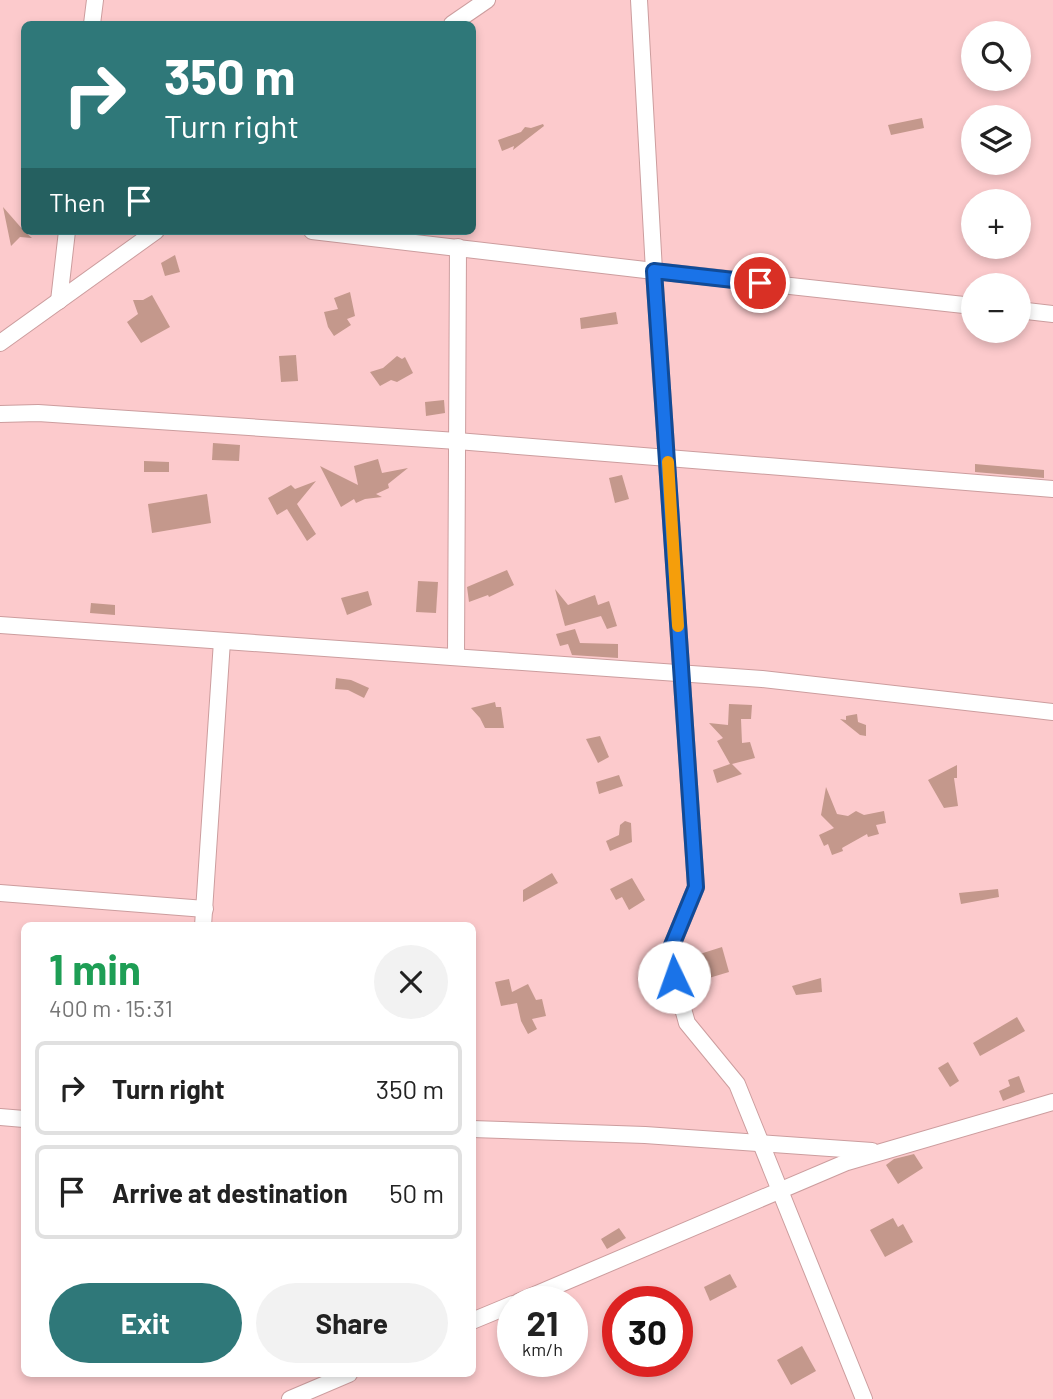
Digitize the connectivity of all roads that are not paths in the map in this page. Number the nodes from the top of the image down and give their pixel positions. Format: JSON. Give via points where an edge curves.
{"nodes":[{"id":1,"x":95,"y":0,"type":"edge"},
{"id":2,"x":487,"y":0,"type":"edge"},
{"id":3,"x":639,"y":0,"type":"edge"},
{"id":4,"x":92,"y":21,"type":"edge"},
{"id":5,"x":456,"y":21,"type":"edge"},
{"id":6,"x":67,"y":235,"type":"edge"},
{"id":7,"x":150,"y":235,"type":"edge"},
{"id":8,"x":348,"y":235,"type":"edge"},
{"id":9,"x":458,"y":247,"type":"junction"},
{"id":10,"x":654,"y":271,"type":"junction"},
{"id":11,"x":59,"y":301,"type":"junction"},
{"id":12,"x":961,"y":305,"type":"edge"},
{"id":13,"x":1031,"y":311,"type":"edge"},
{"id":14,"x":1053,"y":314,"type":"edge"},
{"id":15,"x":0,"y":343,"type":"edge"},
{"id":16,"x":0,"y":414,"type":"edge"},
{"id":17,"x":457,"y":441,"type":"junction"},
{"id":18,"x":668,"y":458,"type":"junction"},
{"id":19,"x":1053,"y":489,"type":"edge"},
{"id":20,"x":0,"y":625,"type":"edge"},
{"id":21,"x":222,"y":640,"type":"junction"},
{"id":22,"x":456,"y":657,"type":"junction"},
{"id":23,"x":681,"y":673,"type":"junction"},
{"id":24,"x":1053,"y":712,"type":"edge"},
{"id":25,"x":0,"y":893,"type":"edge"},
{"id":26,"x":204,"y":917,"type":"edge"},
{"id":27,"x":1053,"y":1102,"type":"edge"},
{"id":28,"x":0,"y":1117,"type":"edge"},
{"id":29,"x":21,"y":1119,"type":"edge"},
{"id":30,"x":476,"y":1129,"type":"edge"},
{"id":31,"x":761,"y":1143,"type":"junction"},
{"id":32,"x":882,"y":1152,"type":"junction"},
{"id":33,"x":779,"y":1191,"type":"junction"},
{"id":34,"x":556,"y":1286,"type":"edge"},
{"id":35,"x":497,"y":1311,"type":"edge"},
{"id":36,"x":476,"y":1319,"type":"edge"},
{"id":37,"x":342,"y":1377,"type":"edge"},
{"id":38,"x":290,"y":1399,"type":"edge"},
{"id":39,"x":864,"y":1399,"type":"edge"}],
"edges":[{"from":1,"to":4,"type":"street"},
{"from":2,"to":5,"type":"street"},
{"from":3,"to":10,"type":"street"},
{"from":6,"to":11,"type":"street"},
{"from":7,"to":11,"type":"street"},
{"from":8,"to":9,"type":"street"},
{"from":9,"to":10,"type":"street"},
{"from":9,"to":17,"type":"street"},
{"from":10,"to":12,"type":"street"},
{"from":10,"to":18,"type":"street"},
{"from":11,"to":15,"type":"street"},
{"from":13,"to":14,"type":"street"},
{"from":16,"to":17,"type":"street"},
{"from":17,"to":18,"type":"street"},
{"from":17,"to":22,"type":"street"},
{"from":18,"to":19,"type":"street"},
{"from":18,"to":23,"type":"street"},
{"from":20,"to":21,"type":"street"},
{"from":21,"to":22,"type":"street"},
{"from":21,"to":26,"type":"street"},
{"from":22,"to":23,"type":"street"},
{"from":23,"to":24,"type":"street"},
{"from":23,"to":31,"type":"street","via":[[696,887],[668,955],[687,1023],[737,1084]]},
{"from":25,"to":26,"type":"street"},
{"from":27,"to":32,"type":"street"},
{"from":28,"to":29,"type":"street"},
{"from":30,"to":31,"type":"street"},
{"from":31,"to":32,"type":"street"},
{"from":31,"to":33,"type":"street"},
{"from":32,"to":33,"type":"street"},
{"from":33,"to":34,"type":"street"},
{"from":33,"to":39,"type":"street"},
{"from":35,"to":36,"type":"street"},
{"from":37,"to":38,"type":"street"}]}
